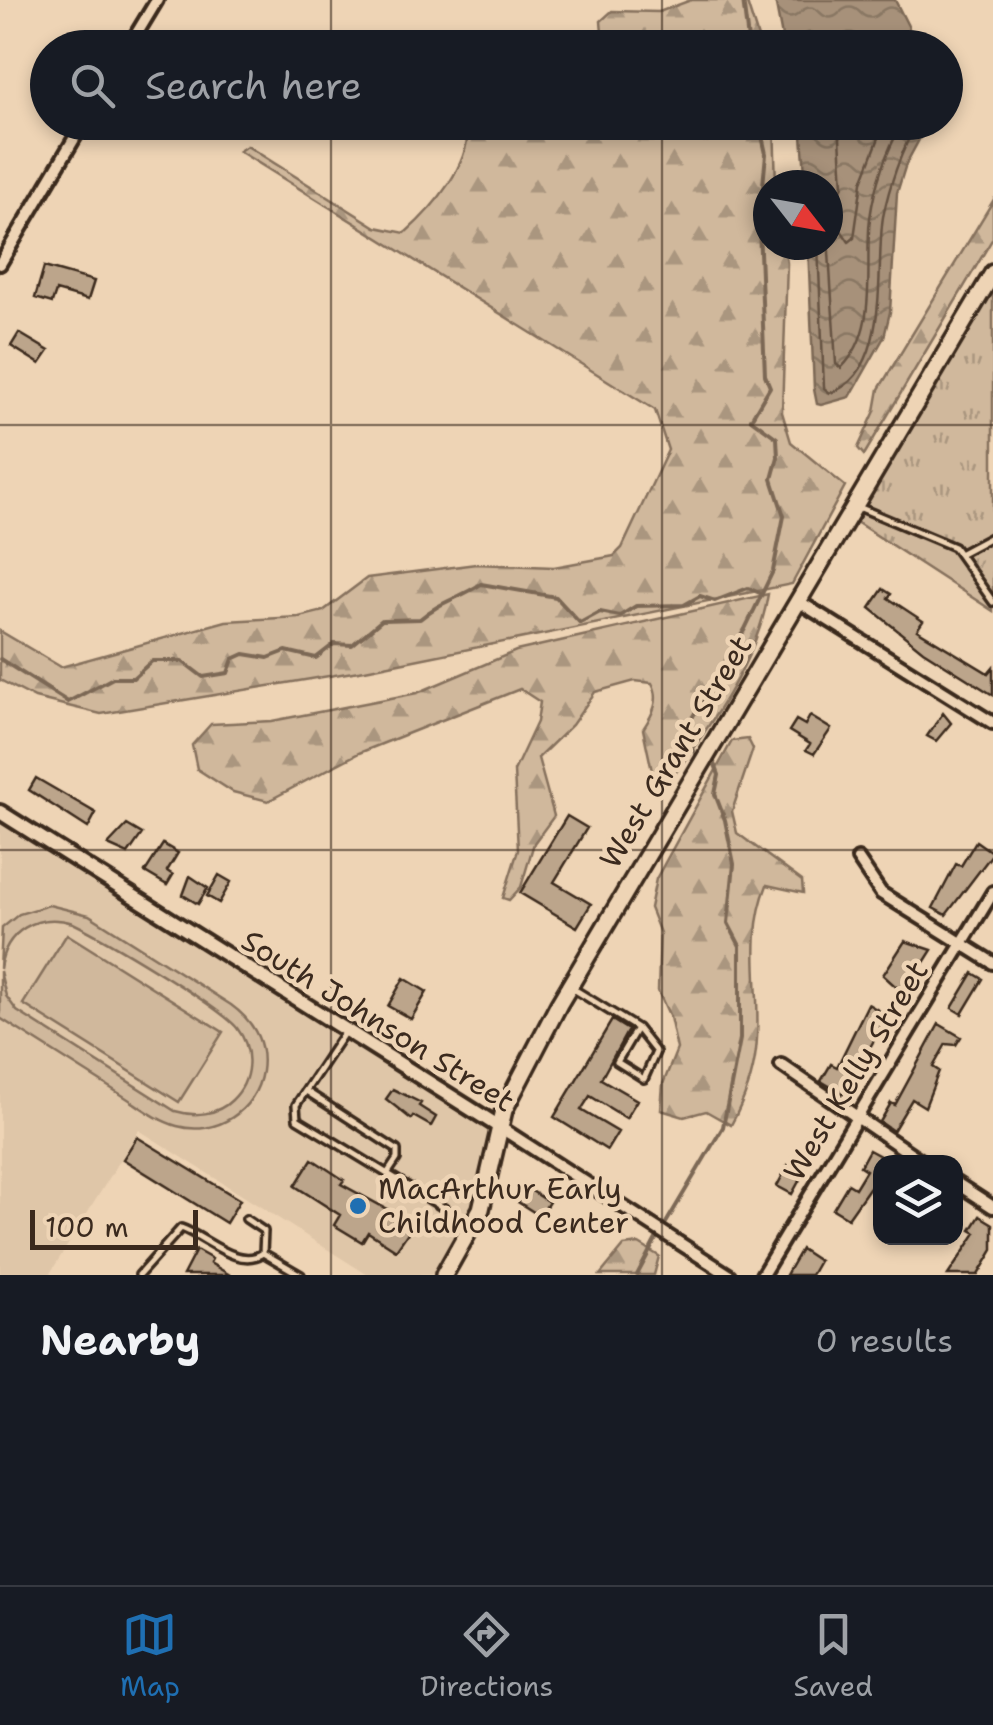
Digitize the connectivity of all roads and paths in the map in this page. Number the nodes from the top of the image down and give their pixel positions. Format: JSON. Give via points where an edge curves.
{"nodes":[{"id":1,"x":156,"y":0,"type":"edge"},
{"id":2,"x":138,"y":30,"type":"edge"},
{"id":3,"x":73,"y":140,"type":"edge"},
{"id":4,"x":0,"y":264,"type":"edge"},
{"id":5,"x":993,"y":274,"type":"edge"},
{"id":6,"x":854,"y":505,"type":"junction"},
{"id":7,"x":993,"y":536,"type":"edge"},
{"id":8,"x":961,"y":553,"type":"junction"},
{"id":9,"x":798,"y":601,"type":"junction"},
{"id":10,"x":993,"y":602,"type":"edge"},
{"id":11,"x":993,"y":723,"type":"edge"},
{"id":12,"x":0,"y":812,"type":"edge"},
{"id":13,"x":858,"y":859,"type":"dead end"},
{"id":14,"x":993,"y":892,"type":"edge"},
{"id":15,"x":962,"y":944,"type":"junction"},
{"id":16,"x":993,"y":963,"type":"edge"},
{"id":17,"x":569,"y":986,"type":"junction"},
{"id":18,"x":638,"y":1028,"type":"junction"},
{"id":19,"x":346,"y":1030,"type":"junction"},
{"id":20,"x":781,"y":1065,"type":"dead end"},
{"id":21,"x":306,"y":1091,"type":"junction"},
{"id":22,"x":856,"y":1120,"type":"junction"},
{"id":23,"x":498,"y":1126,"type":"junction"},
{"id":24,"x":912,"y":1155,"type":"edge"},
{"id":25,"x":387,"y":1174,"type":"junction"},
{"id":26,"x":963,"y":1188,"type":"edge"},
{"id":27,"x":993,"y":1207,"type":"edge"},
{"id":28,"x":246,"y":1219,"type":"dead end"},
{"id":29,"x":474,"y":1225,"type":"junction"},
{"id":30,"x":263,"y":1253,"type":"junction"},
{"id":31,"x":139,"y":1275,"type":"edge"},
{"id":32,"x":301,"y":1275,"type":"edge"},
{"id":33,"x":444,"y":1275,"type":"edge"},
{"id":34,"x":729,"y":1275,"type":"edge"},
{"id":35,"x":762,"y":1275,"type":"edge"}],
"edges":[{"from":1,"to":2,"type":"street"},
{"from":3,"to":4,"type":"street"},
{"from":5,"to":6,"type":"main road","name":"West Grant Street"},
{"from":6,"to":8,"type":"lane"},
{"from":6,"to":9,"type":"main road","name":"West Grant Street"},
{"from":7,"to":8,"type":"lane"},
{"from":8,"to":10,"type":"lane"},
{"from":9,"to":11,"type":"street"},
{"from":9,"to":17,"type":"main road","name":"West Grant Street"},
{"from":12,"to":19,"type":"street","name":"South Johnson Street"},
{"from":13,"to":15,"type":"street","via":[[881,894]]},
{"from":14,"to":15,"type":"street","name":"West Kelly Street"},
{"from":15,"to":16,"type":"street"},
{"from":15,"to":22,"type":"street","name":"West Kelly Street"},
{"from":17,"to":18,"type":"lane"},
{"from":17,"to":23,"type":"main road","name":"West Grant Street"},
{"from":18,"to":18,"type":"lane","via":[[656,1052],[644,1078],[617,1062]]},
{"from":19,"to":21,"type":"lane"},
{"from":19,"to":23,"type":"street","name":"South Johnson Street"},
{"from":20,"to":22,"type":"street"},
{"from":21,"to":25,"type":"lane","via":[[396,1150]]},
{"from":21,"to":25,"type":"lane","via":[[296,1105],[298,1119]]},
{"from":22,"to":24,"type":"street"},
{"from":22,"to":35,"type":"street","name":"West Kelly Street"},
{"from":23,"to":29,"type":"main road","name":"West Grant Street"},
{"from":23,"to":34,"type":"street","name":"South Johnson Street"},
{"from":25,"to":29,"type":"lane"},
{"from":26,"to":27,"type":"street"},
{"from":28,"to":30,"type":"lane","via":[[264,1231]]},
{"from":29,"to":33,"type":"main road","name":"West Grant Street"},
{"from":30,"to":31,"type":"lane","via":[[234,1256],[182,1228]]},
{"from":30,"to":32,"type":"lane"}]}
